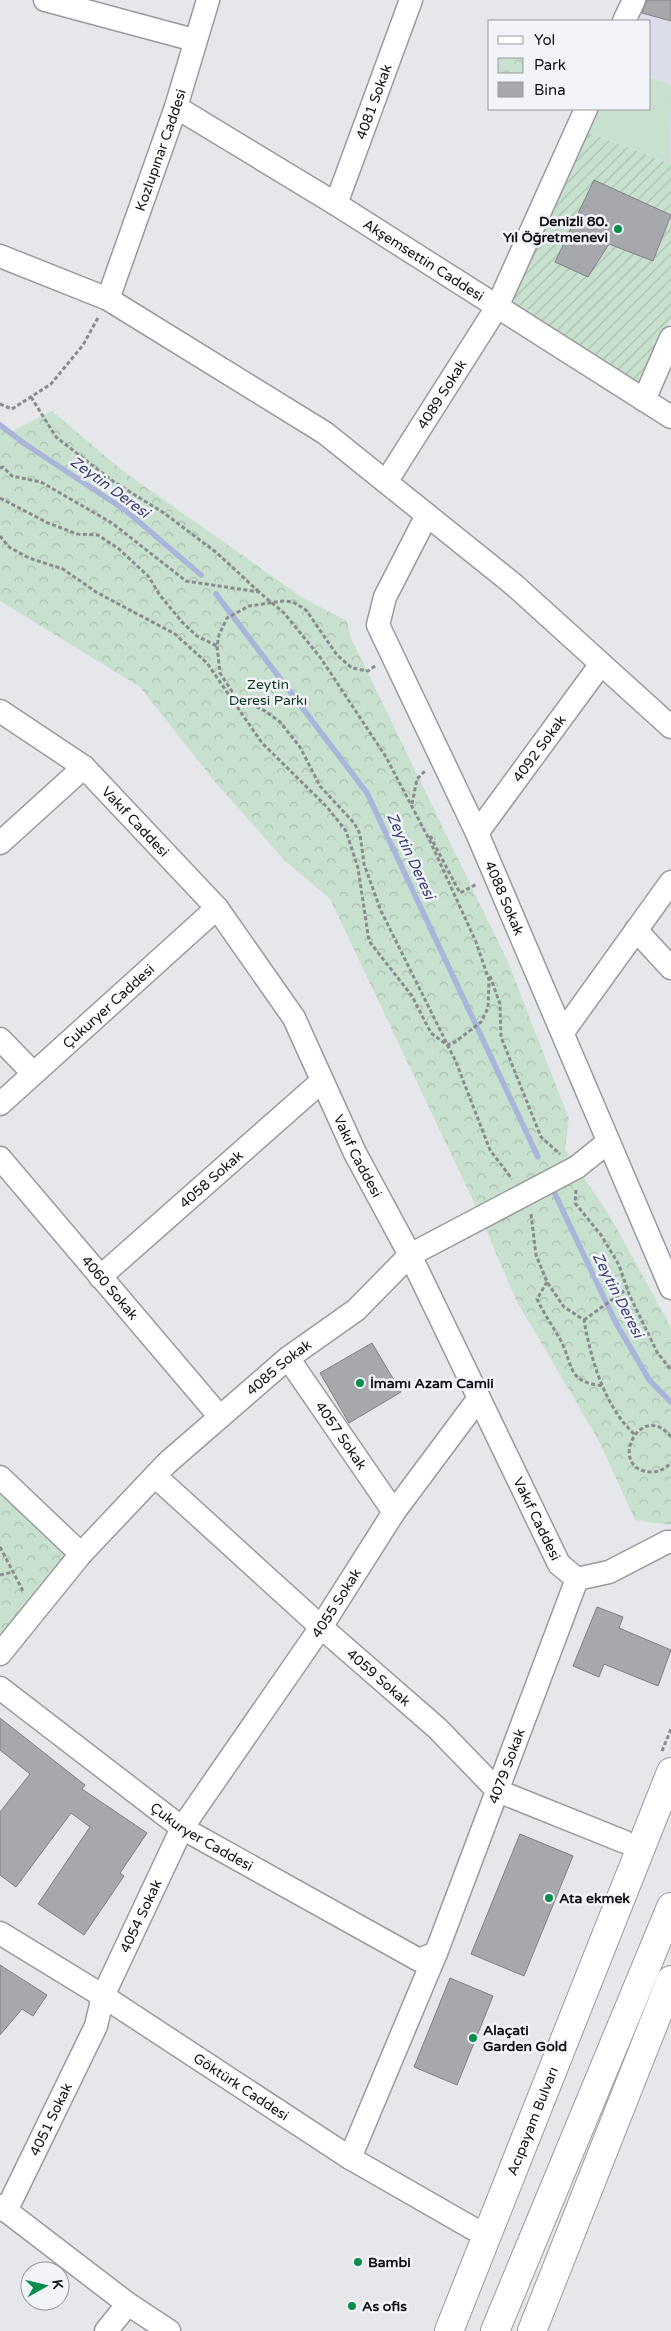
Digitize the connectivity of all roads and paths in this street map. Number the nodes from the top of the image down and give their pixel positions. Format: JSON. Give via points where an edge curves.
{"nodes":[{"id":1,"x":45,"y":0,"type":"edge"},
{"id":2,"x":208,"y":0,"type":"edge"},
{"id":3,"x":412,"y":0,"type":"edge"},
{"id":4,"x":634,"y":0,"type":"edge"},
{"id":5,"x":624,"y":20,"type":"edge"},
{"id":6,"x":194,"y":40,"type":"junction"},
{"id":7,"x":176,"y":106,"type":"junction"},
{"id":8,"x":586,"y":110,"type":"edge"},
{"id":9,"x":336,"y":204,"type":"junction"},
{"id":10,"x":0,"y":256,"type":"edge"},
{"id":11,"x":108,"y":299,"type":"junction"},
{"id":12,"x":497,"y":307,"type":"junction"},
{"id":13,"x":671,"y":338,"type":"edge"},
{"id":14,"x":31,"y":397,"type":"junction"},
{"id":15,"x":644,"y":400,"type":"junction"},
{"id":16,"x":0,"y":404,"type":"edge"},
{"id":17,"x":671,"y":417,"type":"edge"},
{"id":18,"x":0,"y":468,"type":"edge"},
{"id":19,"x":386,"y":482,"type":"junction"},
{"id":20,"x":0,"y":498,"type":"edge"},
{"id":21,"x":427,"y":515,"type":"junction"},
{"id":22,"x":0,"y":536,"type":"edge"},
{"id":23,"x":259,"y":592,"type":"junction"},
{"id":24,"x":272,"y":603,"type":"junction"},
{"id":25,"x":217,"y":646,"type":"junction"},
{"id":26,"x":392,"y":656,"type":"junction"},
{"id":27,"x":601,"y":664,"type":"junction"},
{"id":28,"x":0,"y":711,"type":"edge"},
{"id":29,"x":670,"y":722,"type":"edge"},
{"id":30,"x":440,"y":756,"type":"junction"},
{"id":31,"x":84,"y":767,"type":"junction"},
{"id":32,"x":415,"y":812,"type":"junction"},
{"id":33,"x":420,"y":822,"type":"junction"},
{"id":34,"x":477,"y":833,"type":"junction"},
{"id":35,"x":0,"y":843,"type":"edge"},
{"id":36,"x":671,"y":882,"type":"edge"},
{"id":37,"x":460,"y":893,"type":"dead end"},
{"id":38,"x":218,"y":908,"type":"junction"},
{"id":39,"x":471,"y":929,"type":"dead end"},
{"id":40,"x":636,"y":930,"type":"junction"},
{"id":41,"x":476,"y":942,"type":"junction"},
{"id":42,"x":671,"y":968,"type":"edge"},
{"id":43,"x":563,"y":1032,"type":"junction"},
{"id":44,"x":0,"y":1039,"type":"edge"},
{"id":45,"x":447,"y":1045,"type":"junction"},
{"id":46,"x":33,"y":1073,"type":"junction"},
{"id":47,"x":322,"y":1081,"type":"junction"},
{"id":48,"x":0,"y":1104,"type":"edge"},
{"id":49,"x":608,"y":1142,"type":"junction"},
{"id":50,"x":0,"y":1158,"type":"edge"},
{"id":51,"x":577,"y":1167,"type":"junction"},
{"id":52,"x":528,"y":1191,"type":"junction"},
{"id":53,"x":410,"y":1255,"type":"junction"},
{"id":54,"x":100,"y":1277,"type":"junction"},
{"id":55,"x":547,"y":1282,"type":"junction"},
{"id":56,"x":671,"y":1288,"type":"edge"},
{"id":57,"x":627,"y":1289,"type":"junction"},
{"id":58,"x":584,"y":1320,"type":"junction"},
{"id":59,"x":288,"y":1358,"type":"junction"},
{"id":60,"x":671,"y":1370,"type":"edge"},
{"id":61,"x":604,"y":1386,"type":"junction"},
{"id":62,"x":479,"y":1398,"type":"junction"},
{"id":63,"x":220,"y":1417,"type":"junction"},
{"id":64,"x":634,"y":1434,"type":"junction"},
{"id":65,"x":671,"y":1437,"type":"edge"},
{"id":66,"x":671,"y":1462,"type":"edge"},
{"id":67,"x":155,"y":1476,"type":"junction"},
{"id":68,"x":0,"y":1477,"type":"edge"},
{"id":69,"x":394,"y":1512,"type":"junction"},
{"id":70,"x":671,"y":1542,"type":"edge"},
{"id":71,"x":0,"y":1547,"type":"edge"},
{"id":72,"x":81,"y":1554,"type":"junction"},
{"id":73,"x":13,"y":1572,"type":"junction"},
{"id":74,"x":0,"y":1575,"type":"edge"},
{"id":75,"x":577,"y":1579,"type":"junction"},
{"id":76,"x":33,"y":1611,"type":"junction"},
{"id":77,"x":321,"y":1627,"type":"junction"},
{"id":78,"x":0,"y":1654,"type":"edge"},
{"id":79,"x":0,"y":1688,"type":"edge"},
{"id":80,"x":671,"y":1772,"type":"edge"},
{"id":81,"x":498,"y":1791,"type":"junction"},
{"id":82,"x":195,"y":1810,"type":"joint"},
{"id":83,"x":182,"y":1828,"type":"junction"},
{"id":84,"x":624,"y":1842,"type":"dead end"},
{"id":85,"x":671,"y":1907,"type":"edge"},
{"id":86,"x":0,"y":1933,"type":"edge"},
{"id":87,"x":428,"y":1957,"type":"junction"},
{"id":88,"x":671,"y":1980,"type":"edge"},
{"id":89,"x":103,"y":1996,"type":"junction"},
{"id":90,"x":96,"y":2026,"type":"joint"},
{"id":91,"x":350,"y":2158,"type":"junction"},
{"id":92,"x":3,"y":2208,"type":"edge"},
{"id":93,"x":488,"y":2234,"type":"junction"},
{"id":94,"x":128,"y":2304,"type":"junction"},
{"id":95,"x":106,"y":2331,"type":"edge"},
{"id":96,"x":169,"y":2331,"type":"edge"},
{"id":97,"x":449,"y":2331,"type":"edge"},
{"id":98,"x":495,"y":2331,"type":"edge"},
{"id":99,"x":532,"y":2331,"type":"edge"}],
"edges":[{"from":1,"to":6,"type":"street"},
{"from":2,"to":6,"type":"street","name":"Kozlupınar Caddesi"},
{"from":3,"to":9,"type":"street","name":"4081 Sokak"},
{"from":4,"to":5,"type":"street"},
{"from":6,"to":7,"type":"street","name":"Kozlupınar Caddesi"},
{"from":7,"to":9,"type":"street","name":"Akşemsettin Caddesi"},
{"from":7,"to":11,"type":"street","name":"Kozlupınar Caddesi"},
{"from":8,"to":12,"type":"street","name":"4089 Sokak"},
{"from":9,"to":12,"type":"street","name":"Akşemsettin Caddesi"},
{"from":10,"to":11,"type":"street"},
{"from":11,"to":14,"type":"path","via":[[83,345],[51,384]]},
{"from":11,"to":19,"type":"street","via":[[325,433]]},
{"from":12,"to":15,"type":"street","name":"Akşemsettin Caddesi"},
{"from":12,"to":19,"type":"street","name":"4089 Sokak"},
{"from":13,"to":15,"type":"street"},
{"from":14,"to":16,"type":"path","via":[[12,408]]},
{"from":14,"to":23,"type":"path","via":[[56,437],[114,482],[164,513],[217,553]]},
{"from":15,"to":17,"type":"street","name":"Akşemsettin Caddesi"},
{"from":18,"to":23,"type":"path","via":[[4,467],[12,476],[41,482],[112,523],[186,581]]},
{"from":19,"to":21,"type":"street"},
{"from":20,"to":25,"type":"path","via":[[48,524],[76,534],[98,535],[119,549],[149,577],[182,622],[197,636]]},
{"from":21,"to":26,"type":"street","name":"4088 Sokak","via":[[385,597],[378,626]]},
{"from":21,"to":27,"type":"street","via":[[513,584]]},
{"from":22,"to":45,"type":"path","via":[[9,547],[29,558],[63,569],[96,592],[176,634],[206,663],[262,742],[327,807],[346,831],[358,868],[369,941],[412,996],[432,1033]]},
{"from":23,"to":24,"type":"path"},
{"from":24,"to":25,"type":"path","via":[[244,609],[227,618]]},
{"from":24,"to":26,"type":"path","via":[[292,602],[306,610],[337,655],[352,668],[368,671]]},
{"from":24,"to":32,"type":"path","via":[[320,657],[386,757]]},
{"from":25,"to":45,"type":"path","via":[[220,673],[235,696],[265,710],[280,722],[300,747],[320,786],[354,823],[360,834],[364,864],[381,911]]},
{"from":26,"to":30,"type":"street","name":"4088 Sokak"},
{"from":27,"to":29,"type":"street"},
{"from":27,"to":34,"type":"street","name":"4092 Sokak"},
{"from":28,"to":31,"type":"street","name":"Vakıf Caddesi"},
{"from":30,"to":32,"type":"path","via":[[417,779],[412,802]]},
{"from":30,"to":34,"type":"street","name":"4088 Sokak"},
{"from":31,"to":35,"type":"street"},
{"from":31,"to":38,"type":"street","name":"Vakıf Caddesi"},
{"from":32,"to":33,"type":"path"},
{"from":33,"to":37,"type":"path"},
{"from":33,"to":41,"type":"path"},
{"from":34,"to":43,"type":"street","name":"4088 Sokak"},
{"from":36,"to":40,"type":"street"},
{"from":38,"to":46,"type":"street","name":"Çukuryer Caddesi"},
{"from":38,"to":47,"type":"street","name":"Vakıf Caddesi","via":[[294,1018]]},
{"from":39,"to":41,"type":"path"},
{"from":40,"to":42,"type":"street"},
{"from":40,"to":43,"type":"street"},
{"from":41,"to":45,"type":"path","via":[[489,980],[488,1008],[481,1022]]},
{"from":41,"to":51,"type":"path","via":[[500,1004],[500,1037],[541,1137]]},
{"from":43,"to":49,"type":"street","name":"4088 Sokak"},
{"from":44,"to":46,"type":"street"},
{"from":45,"to":52,"type":"path","via":[[490,1150],[508,1176]]},
{"from":46,"to":48,"type":"street","name":"Çukuryer Caddesi"},
{"from":47,"to":53,"type":"street","name":"Vakıf Caddesi","via":[[355,1153]]},
{"from":47,"to":54,"type":"street","name":"4058 Sokak"},
{"from":49,"to":51,"type":"street","name":"4085 Sokak"},
{"from":49,"to":56,"type":"street","name":"4088 Sokak"},
{"from":50,"to":54,"type":"street","name":"4060 Sokak"},
{"from":51,"to":52,"type":"street","name":"4085 Sokak"},
{"from":51,"to":57,"type":"path","via":[[575,1203],[601,1236]]},
{"from":52,"to":53,"type":"street","name":"4085 Sokak"},
{"from":52,"to":55,"type":"path","via":[[536,1255]]},
{"from":53,"to":59,"type":"street","name":"4085 Sokak","via":[[356,1310]]},
{"from":53,"to":62,"type":"street","name":"Vakıf Caddesi"},
{"from":54,"to":63,"type":"street","name":"4060 Sokak"},
{"from":55,"to":58,"type":"path","via":[[564,1307]]},
{"from":55,"to":61,"type":"path","via":[[537,1299],[562,1344],[569,1367],[576,1376],[590,1384]]},
{"from":57,"to":58,"type":"path"},
{"from":57,"to":60,"type":"path","via":[[657,1352]]},
{"from":58,"to":61,"type":"path","via":[[590,1354]]},
{"from":59,"to":63,"type":"street","name":"4085 Sokak"},
{"from":59,"to":69,"type":"street","name":"4057 Sokak"},
{"from":61,"to":64,"type":"path","via":[[612,1406]]},
{"from":62,"to":69,"type":"street","name":"4055 Sokak"},
{"from":62,"to":75,"type":"street","name":"Vakıf Caddesi","via":[[559,1564]]},
{"from":63,"to":67,"type":"street","name":"4085 Sokak"},
{"from":64,"to":65,"type":"path","via":[[650,1426],[659,1427]]},
{"from":64,"to":66,"type":"path","via":[[629,1451],[637,1467],[654,1472],[663,1470]]},
{"from":67,"to":72,"type":"street","name":"4085 Sokak"},
{"from":67,"to":77,"type":"street","name":"4059 Sokak"},
{"from":68,"to":72,"type":"street"},
{"from":69,"to":77,"type":"street","name":"4055 Sokak"},
{"from":70,"to":75,"type":"street","via":[[610,1572]]},
{"from":71,"to":73,"type":"path"},
{"from":72,"to":76,"type":"street","name":"4085 Sokak"},
{"from":73,"to":74,"type":"path"},
{"from":73,"to":76,"type":"path"},
{"from":75,"to":81,"type":"street","name":"4079 Sokak"},
{"from":76,"to":78,"type":"street","name":"4085 Sokak"},
{"from":77,"to":81,"type":"street","name":"4059 Sokak","via":[[437,1728]]},
{"from":77,"to":82,"type":"street","name":"4055 Sokak"},
{"from":79,"to":83,"type":"street","name":"Çukuryer Caddesi"},
{"from":80,"to":93,"type":"main road","name":"Acıpayam Bulvarı"},
{"from":81,"to":84,"type":"street","name":"4059 Sokak"},
{"from":81,"to":87,"type":"street","name":"4079 Sokak"},
{"from":82,"to":83,"type":"street","name":"4054 Sokak"},
{"from":83,"to":87,"type":"street","name":"Çukuryer Caddesi"},
{"from":83,"to":89,"type":"street","name":"4054 Sokak"},
{"from":85,"to":98,"type":"main road"},
{"from":86,"to":89,"type":"street","name":"Göktürk Caddesi"},
{"from":87,"to":91,"type":"street","name":"4079 Sokak"},
{"from":88,"to":99,"type":"main road"},
{"from":89,"to":90,"type":"street","name":"4054 Sokak"},
{"from":89,"to":91,"type":"street","name":"Göktürk Caddesi"},
{"from":90,"to":92,"type":"street","name":"4051 Sokak"},
{"from":91,"to":93,"type":"street","name":"Göktürk Caddesi"},
{"from":92,"to":94,"type":"street"},
{"from":93,"to":97,"type":"main road","name":"Acıpayam Bulvarı"},
{"from":94,"to":95,"type":"street"},
{"from":94,"to":96,"type":"street"}]}
